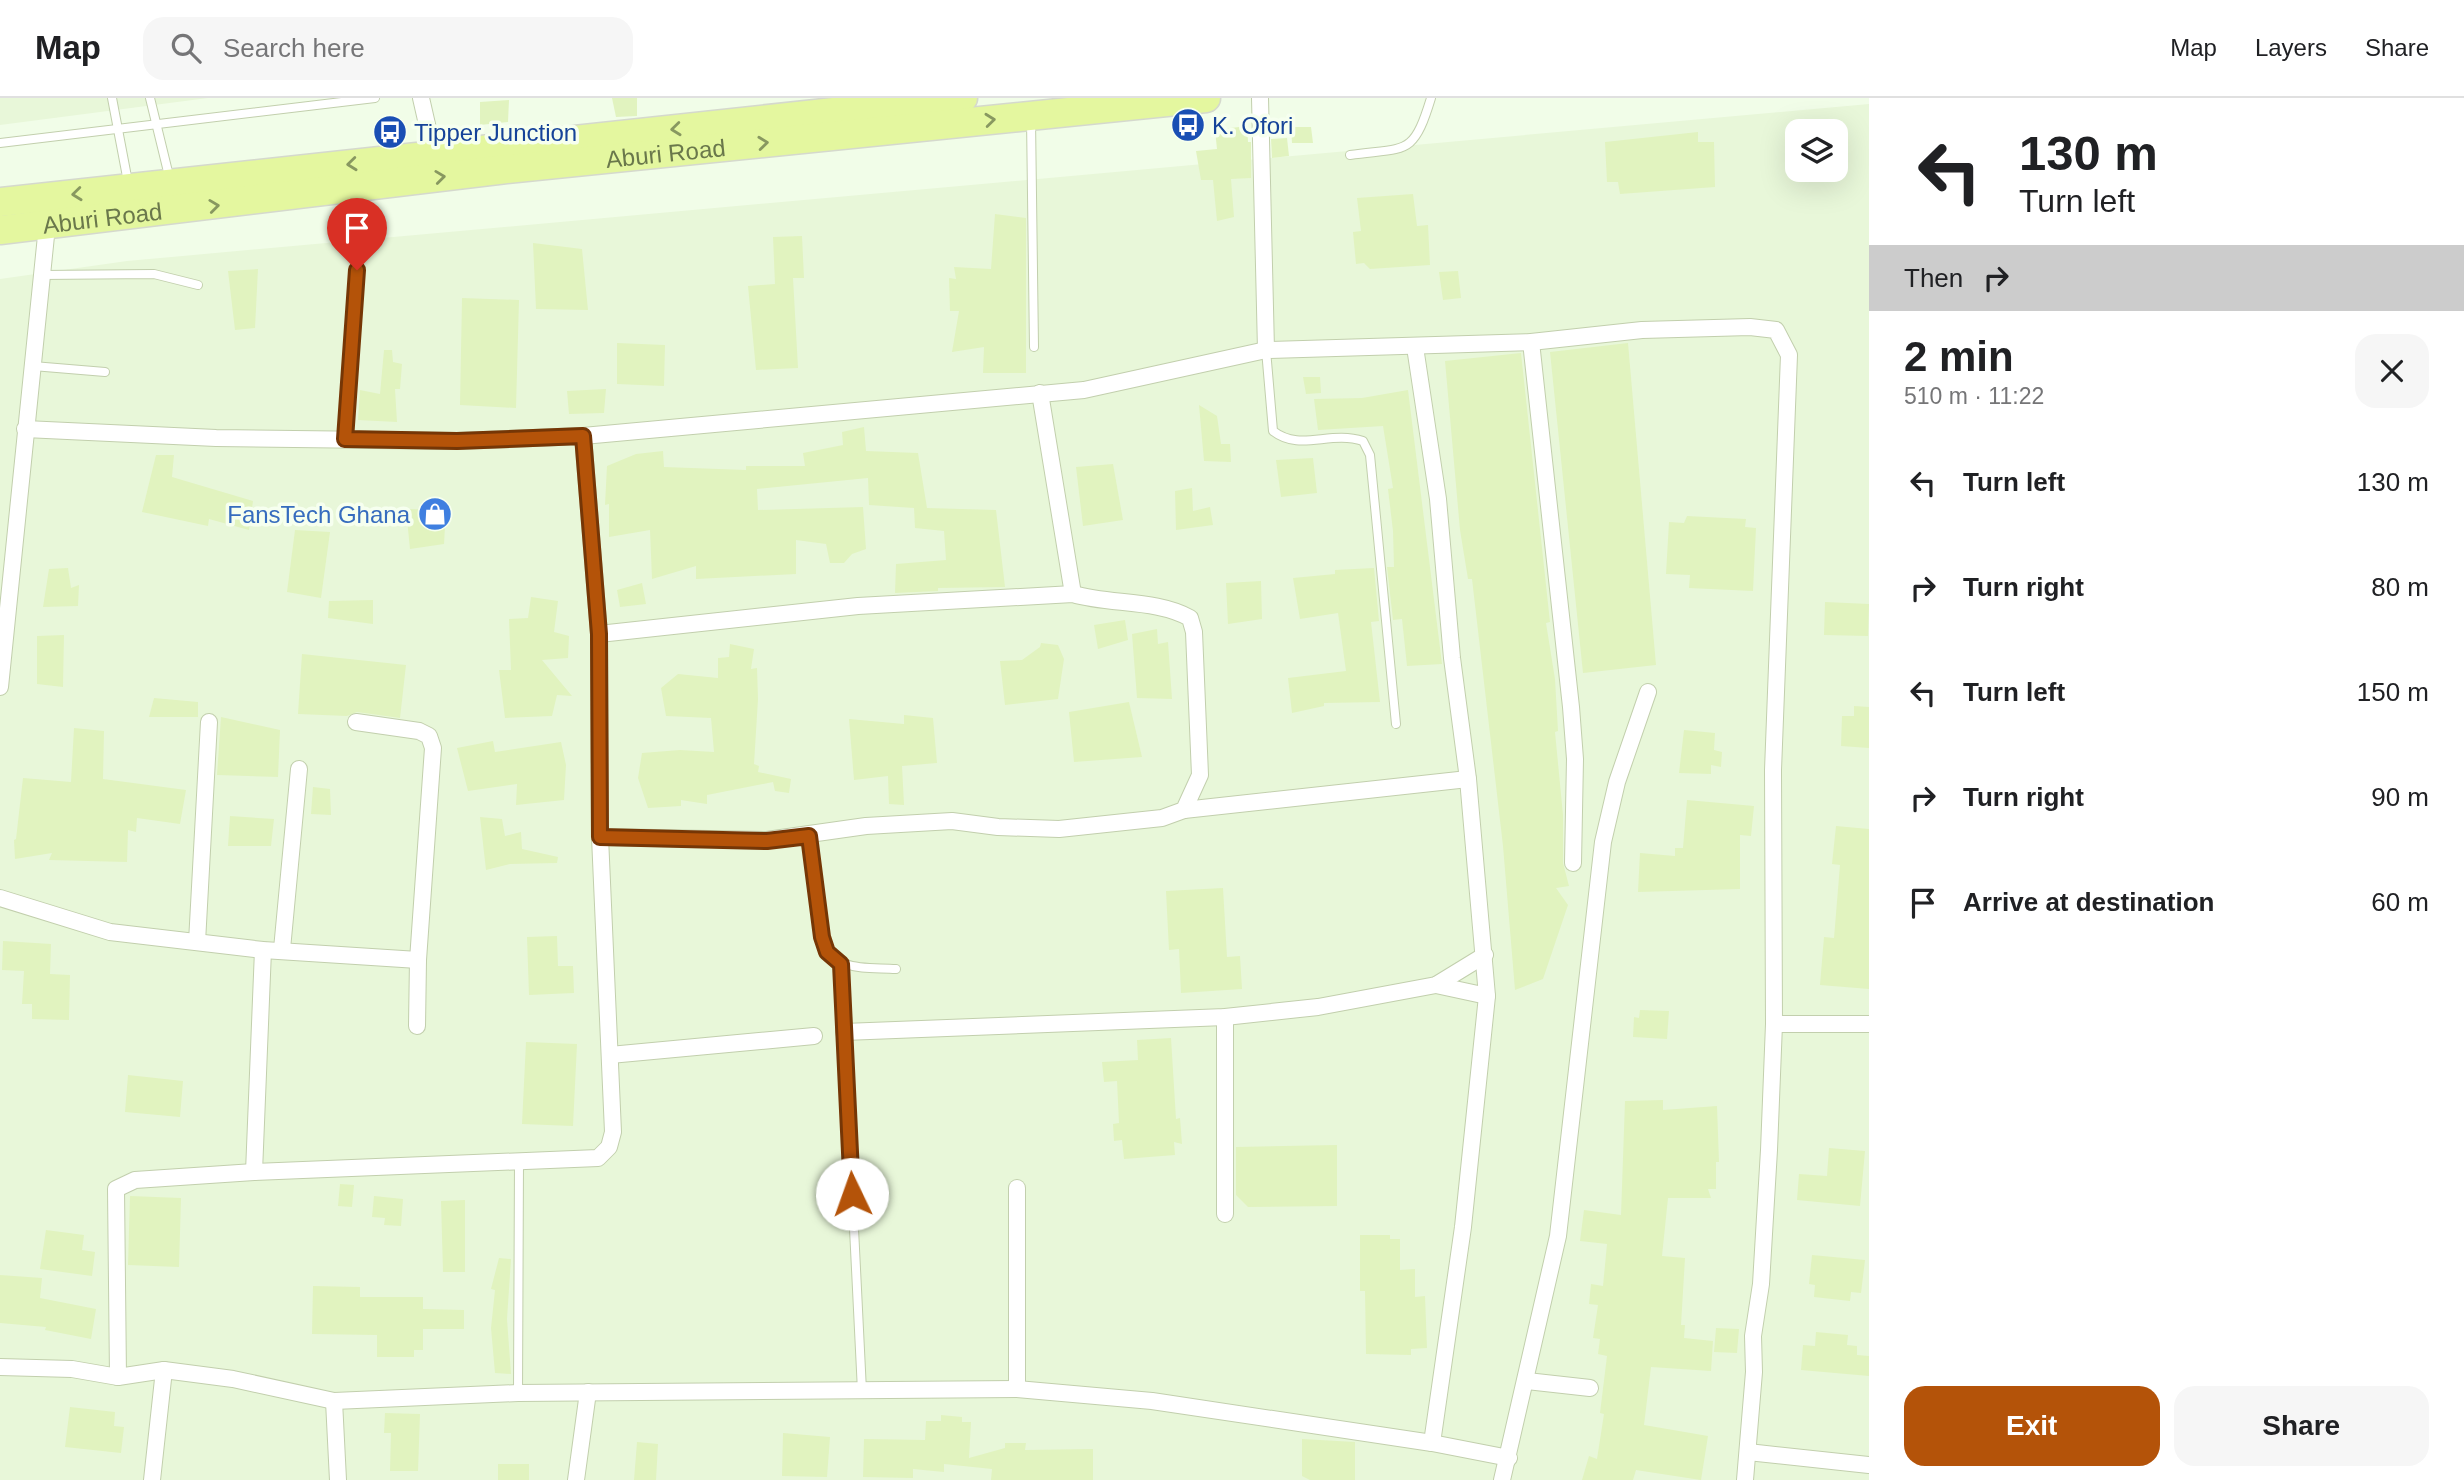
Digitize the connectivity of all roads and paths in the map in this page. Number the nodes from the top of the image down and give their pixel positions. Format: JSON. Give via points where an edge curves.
{"nodes":[{"id":1,"x":113,"y":98,"type":"edge"},
{"id":2,"x":150,"y":98,"type":"edge"},
{"id":3,"x":375,"y":98,"type":"edge"},
{"id":4,"x":421,"y":98,"type":"edge"},
{"id":5,"x":1206,"y":98,"type":"edge"},
{"id":6,"x":1260,"y":98,"type":"edge"},
{"id":7,"x":1431,"y":98,"type":"edge"},
{"id":8,"x":948,"y":99,"type":"edge"},
{"id":9,"x":1031,"y":116,"type":"junction"},
{"id":10,"x":156,"y":126,"type":"junction"},
{"id":11,"x":118,"y":131,"type":"junction"},
{"id":12,"x":0,"y":144,"type":"edge"},
{"id":13,"x":434,"y":155,"type":"junction"},
{"id":14,"x":1350,"y":155,"type":"dead end"},
{"id":15,"x":129,"y":189,"type":"junction"},
{"id":16,"x":173,"y":197,"type":"junction"},
{"id":17,"x":0,"y":202,"type":"edge"},
{"id":18,"x":47,"y":226,"type":"junction"},
{"id":19,"x":0,"y":230,"type":"edge"},
{"id":20,"x":357,"y":270,"type":"dead end"},
{"id":21,"x":41,"y":275,"type":"junction"},
{"id":22,"x":198,"y":285,"type":"dead end"},
{"id":23,"x":1531,"y":342,"type":"junction"},
{"id":24,"x":1034,"y":347,"type":"dead end"},
{"id":25,"x":1415,"y":347,"type":"junction"},
{"id":26,"x":1266,"y":350,"type":"junction"},
{"id":27,"x":33,"y":366,"type":"junction"},
{"id":28,"x":105,"y":372,"type":"dead end"},
{"id":29,"x":1040,"y":393,"type":"junction"},
{"id":30,"x":25,"y":429,"type":"junction"},
{"id":31,"x":583,"y":436,"type":"junction"},
{"id":32,"x":345,"y":439,"type":"junction"},
{"id":33,"x":1073,"y":594,"type":"junction"},
{"id":34,"x":599,"y":634,"type":"junction"},
{"id":35,"x":0,"y":687,"type":"edge"},
{"id":36,"x":1648,"y":692,"type":"dead end"},
{"id":37,"x":209,"y":722,"type":"dead end"},
{"id":38,"x":356,"y":722,"type":"dead end"},
{"id":39,"x":1396,"y":724,"type":"dead end"},
{"id":40,"x":299,"y":769,"type":"dead end"},
{"id":41,"x":1468,"y":779,"type":"junction"},
{"id":42,"x":1184,"y":810,"type":"junction"},
{"id":43,"x":809,"y":836,"type":"junction"},
{"id":44,"x":600,"y":837,"type":"junction"},
{"id":45,"x":1573,"y":863,"type":"dead end"},
{"id":46,"x":0,"y":898,"type":"edge"},
{"id":47,"x":197,"y":942,"type":"junction"},
{"id":48,"x":282,"y":949,"type":"junction"},
{"id":49,"x":264,"y":950,"type":"junction"},
{"id":50,"x":1486,"y":955,"type":"junction"},
{"id":51,"x":418,"y":960,"type":"junction"},
{"id":52,"x":841,"y":964,"type":"junction"},
{"id":53,"x":896,"y":969,"type":"dead end"},
{"id":54,"x":1436,"y":985,"type":"junction"},
{"id":55,"x":1486,"y":996,"type":"junction"},
{"id":56,"x":1225,"y":1017,"type":"junction"},
{"id":57,"x":1774,"y":1024,"type":"junction"},
{"id":58,"x":1869,"y":1024,"type":"edge"},
{"id":59,"x":417,"y":1026,"type":"dead end"},
{"id":60,"x":844,"y":1032,"type":"junction"},
{"id":61,"x":814,"y":1036,"type":"dead end"},
{"id":62,"x":610,"y":1055,"type":"junction"},
{"id":63,"x":519,"y":1161,"type":"junction"},
{"id":64,"x":254,"y":1172,"type":"junction"},
{"id":65,"x":1017,"y":1188,"type":"dead end"},
{"id":66,"x":1225,"y":1213,"type":"dead end"},
{"id":67,"x":0,"y":1367,"type":"edge"},
{"id":68,"x":164,"y":1370,"type":"junction"},
{"id":69,"x":118,"y":1377,"type":"junction"},
{"id":70,"x":1527,"y":1381,"type":"junction"},
{"id":71,"x":1590,"y":1388,"type":"dead end"},
{"id":72,"x":1017,"y":1389,"type":"junction"},
{"id":73,"x":588,"y":1392,"type":"junction"},
{"id":74,"x":862,"y":1392,"type":"junction"},
{"id":75,"x":518,"y":1393,"type":"junction"},
{"id":76,"x":334,"y":1401,"type":"junction"},
{"id":77,"x":1432,"y":1443,"type":"junction"},
{"id":78,"x":1748,"y":1452,"type":"junction"},
{"id":79,"x":1508,"y":1458,"type":"junction"},
{"id":80,"x":1869,"y":1465,"type":"edge"},
{"id":81,"x":152,"y":1480,"type":"edge"},
{"id":82,"x":338,"y":1480,"type":"edge"},
{"id":83,"x":576,"y":1480,"type":"edge"},
{"id":84,"x":1502,"y":1480,"type":"edge"},
{"id":85,"x":1745,"y":1480,"type":"edge"}],
"edges":[{"from":1,"to":11,"type":"lane"},
{"from":2,"to":10,"type":"lane"},
{"from":3,"to":10,"type":"lane"},
{"from":4,"to":13,"type":"street"},
{"from":5,"to":9,"type":"highway","name":"Aburi Road"},
{"from":6,"to":26,"type":"street"},
{"from":7,"to":14,"type":"lane","via":[[1420,132],[1410,144]]},
{"from":8,"to":13,"type":"highway","name":"Aburi Road","one_way":true},
{"from":16,"to":9,"type":"highway","name":"Aburi Road","one_way":true,"via":[[498,170]]},
{"from":9,"to":24,"type":"lane"},
{"from":10,"to":11,"type":"lane"},
{"from":10,"to":16,"type":"lane"},
{"from":11,"to":12,"type":"lane"},
{"from":11,"to":15,"type":"lane"},
{"from":13,"to":16,"type":"highway","name":"Aburi Road","one_way":true},
{"from":15,"to":16,"type":"highway","name":"Aburi Road"},
{"from":15,"to":17,"type":"highway","name":"Aburi Road","one_way":true},
{"from":16,"to":18,"type":"highway","name":"Aburi Road"},
{"from":18,"to":19,"type":"highway","name":"Aburi Road"},
{"from":18,"to":21,"type":"street"},
{"from":20,"to":32,"type":"lane"},
{"from":21,"to":22,"type":"lane","via":[[154,274]]},
{"from":21,"to":27,"type":"street"},
{"from":23,"to":25,"type":"street"},
{"from":23,"to":45,"type":"street","via":[[1571,707]]},
{"from":23,"to":57,"type":"street","via":[[1642,330],[1750,327],[1776,330],[1789,355],[1773,770]]},
{"from":25,"to":26,"type":"street"},
{"from":25,"to":41,"type":"street","via":[[1438,499]]},
{"from":26,"to":29,"type":"street","via":[[1084,390]]},
{"from":26,"to":39,"type":"lane","via":[[1273,431],[1296,441],[1347,436],[1363,442],[1370,455]]},
{"from":27,"to":28,"type":"lane"},
{"from":27,"to":30,"type":"street"},
{"from":29,"to":31,"type":"street"},
{"from":29,"to":33,"type":"street"},
{"from":30,"to":32,"type":"street"},
{"from":30,"to":35,"type":"street"},
{"from":31,"to":32,"type":"street"},
{"from":31,"to":34,"type":"street"},
{"from":33,"to":34,"type":"street","via":[[858,606]]},
{"from":33,"to":42,"type":"street","via":[[1176,610],[1190,618],[1200,775]]},
{"from":34,"to":44,"type":"street"},
{"from":36,"to":70,"type":"street","via":[[1617,782],[1603,842],[1558,1236]]},
{"from":37,"to":47,"type":"street"},
{"from":38,"to":51,"type":"street","via":[[419,731],[429,736],[433,748]]},
{"from":40,"to":48,"type":"street"},
{"from":41,"to":42,"type":"street"},
{"from":41,"to":50,"type":"street"},
{"from":42,"to":43,"type":"street","via":[[1162,818],[1059,829],[952,821],[866,825]]},
{"from":43,"to":44,"type":"street","via":[[767,841]]},
{"from":43,"to":52,"type":"lane","via":[[822,937],[827,952]]},
{"from":44,"to":62,"type":"street"},
{"from":46,"to":47,"type":"street","via":[[110,932]]},
{"from":47,"to":49,"type":"street"},
{"from":48,"to":49,"type":"street"},
{"from":48,"to":51,"type":"street"},
{"from":49,"to":64,"type":"street"},
{"from":50,"to":54,"type":"street"},
{"from":50,"to":55,"type":"street"},
{"from":51,"to":59,"type":"street"},
{"from":52,"to":53,"type":"lane"},
{"from":52,"to":60,"type":"lane"},
{"from":54,"to":55,"type":"street"},
{"from":54,"to":56,"type":"street","via":[[1318,1007]]},
{"from":55,"to":77,"type":"street","via":[[1464,1227]]},
{"from":56,"to":60,"type":"street"},
{"from":56,"to":66,"type":"street"},
{"from":57,"to":58,"type":"street"},
{"from":57,"to":78,"type":"street"},
{"from":60,"to":74,"type":"lane"},
{"from":61,"to":62,"type":"street"},
{"from":62,"to":63,"type":"street","via":[[613,1132],[609,1147],[598,1158]]},
{"from":63,"to":64,"type":"street"},
{"from":63,"to":75,"type":"lane"},
{"from":64,"to":69,"type":"street","via":[[135,1180],[116,1189]]},
{"from":65,"to":72,"type":"street"},
{"from":67,"to":69,"type":"street","via":[[72,1369]]},
{"from":68,"to":69,"type":"street"},
{"from":68,"to":76,"type":"street","via":[[233,1379]]},
{"from":68,"to":81,"type":"street"},
{"from":70,"to":71,"type":"street"},
{"from":70,"to":79,"type":"street"},
{"from":72,"to":74,"type":"street"},
{"from":72,"to":77,"type":"street","via":[[1152,1401]]},
{"from":73,"to":74,"type":"street"},
{"from":73,"to":75,"type":"street"},
{"from":73,"to":83,"type":"street"},
{"from":75,"to":76,"type":"street"},
{"from":76,"to":82,"type":"street"},
{"from":77,"to":79,"type":"street"},
{"from":78,"to":80,"type":"street"},
{"from":78,"to":85,"type":"street"},
{"from":79,"to":84,"type":"street"}]}
